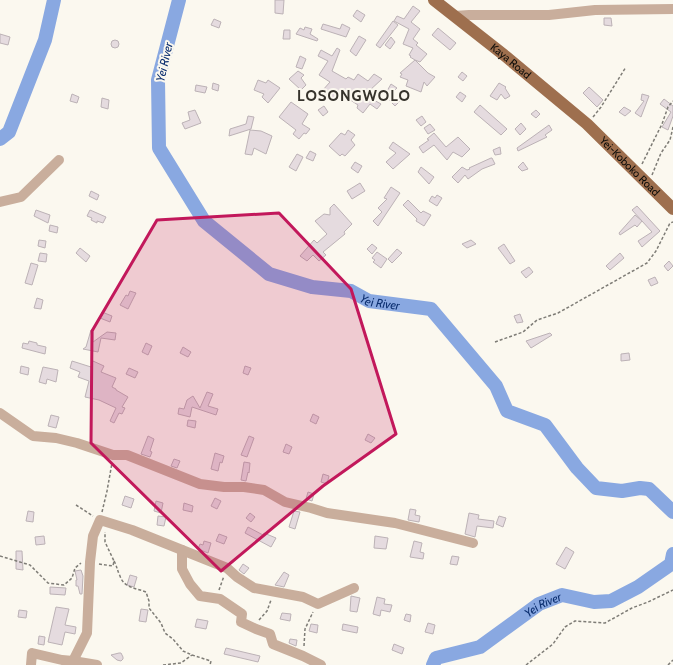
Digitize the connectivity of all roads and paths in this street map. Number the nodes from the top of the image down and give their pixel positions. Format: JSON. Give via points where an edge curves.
{"nodes":[{"id":1,"x":434,"y":0,"type":"edge"},
{"id":2,"x":673,"y":9,"type":"edge"},
{"id":3,"x":454,"y":16,"type":"junction"},
{"id":4,"x":626,"y":67,"type":"dead end"},
{"id":5,"x":673,"y":101,"type":"edge"},
{"id":6,"x":587,"y":124,"type":"junction"},
{"id":7,"x":673,"y":127,"type":"edge"},
{"id":8,"x":59,"y":160,"type":"dead end"},
{"id":9,"x":638,"y":174,"type":"junction"},
{"id":10,"x":648,"y":184,"type":"junction"},
{"id":11,"x":0,"y":202,"type":"edge"},
{"id":12,"x":673,"y":209,"type":"edge"},
{"id":13,"x":673,"y":222,"type":"edge"},
{"id":14,"x":495,"y":342,"type":"dead end"},
{"id":15,"x":0,"y":413,"type":"edge"},
{"id":16,"x":113,"y":455,"type":"junction"},
{"id":17,"x":76,"y":505,"type":"dead end"},
{"id":18,"x":100,"y":520,"type":"junction"},
{"id":19,"x":104,"y":530,"type":"dead end"},
{"id":20,"x":473,"y":543,"type":"dead end"},
{"id":21,"x":182,"y":550,"type":"junction"},
{"id":22,"x":0,"y":556,"type":"edge"},
{"id":23,"x":114,"y":561,"type":"junction"},
{"id":24,"x":90,"y":562,"type":"junction"},
{"id":25,"x":227,"y":568,"type":"junction"},
{"id":26,"x":354,"y":588,"type":"dead end"},
{"id":27,"x":673,"y":590,"type":"edge"},
{"id":28,"x":271,"y":591,"type":"junction"},
{"id":29,"x":220,"y":599,"type":"junction"},
{"id":30,"x":318,"y":604,"type":"junction"},
{"id":31,"x":256,"y":629,"type":"junction"},
{"id":32,"x":192,"y":655,"type":"junction"},
{"id":33,"x":301,"y":660,"type":"edge"},
{"id":34,"x":673,"y":660,"type":"edge"},
{"id":35,"x":73,"y":663,"type":"edge"},
{"id":36,"x":30,"y":665,"type":"edge"},
{"id":37,"x":97,"y":665,"type":"edge"},
{"id":38,"x":163,"y":665,"type":"edge"},
{"id":39,"x":210,"y":665,"type":"edge"},
{"id":40,"x":321,"y":665,"type":"edge"},
{"id":41,"x":526,"y":665,"type":"edge"},
{"id":42,"x":668,"y":665,"type":"edge"}],
"edges":[{"from":1,"to":3,"type":"main road","name":"Kaya Road"},
{"from":2,"to":3,"type":"street","via":[[595,10],[549,15]]},
{"from":3,"to":6,"type":"main road","name":"Kaya Road"},
{"from":4,"to":6,"type":"path"},
{"from":5,"to":9,"type":"path"},
{"from":6,"to":9,"type":"main road","name":"Yei-Koboko Road"},
{"from":7,"to":10,"type":"path","via":[[670,140],[661,153]]},
{"from":8,"to":11,"type":"street","via":[[21,197]]},
{"from":9,"to":10,"type":"main road","name":"Yei-Koboko Road"},
{"from":10,"to":12,"type":"main road","name":"Yei-Koboko Road"},
{"from":13,"to":14,"type":"path","via":[[647,263],[558,314],[537,320],[523,332]]},
{"from":15,"to":16,"type":"street","via":[[33,436],[56,438]]},
{"from":16,"to":18,"type":"path"},
{"from":16,"to":20,"type":"street","via":[[127,454],[200,484],[264,490],[285,502],[327,513],[395,523]]},
{"from":17,"to":18,"type":"path"},
{"from":18,"to":21,"type":"street"},
{"from":18,"to":24,"type":"street","via":[[93,536]]},
{"from":19,"to":23,"type":"path","via":[[105,542]]},
{"from":21,"to":25,"type":"street"},
{"from":21,"to":29,"type":"street","via":[[182,569],[190,584],[200,596]]},
{"from":22,"to":24,"type":"path","via":[[30,565],[48,583],[64,585],[72,578],[75,568],[81,563]]},
{"from":23,"to":24,"type":"path","via":[[113,566]]},
{"from":23,"to":32,"type":"path","via":[[123,582],[129,587],[146,592],[149,608],[161,623],[165,633],[183,651]]},
{"from":24,"to":35,"type":"street","via":[[87,633]]},
{"from":25,"to":28,"type":"street","via":[[254,588]]},
{"from":25,"to":29,"type":"path","via":[[218,593]]},
{"from":26,"to":30,"type":"street"},
{"from":27,"to":41,"type":"path","via":[[605,623],[570,624],[553,644]]},
{"from":28,"to":30,"type":"street","via":[[303,597]]},
{"from":28,"to":31,"type":"path","via":[[268,611],[259,620]]},
{"from":29,"to":31,"type":"street","via":[[242,614],[241,622]]},
{"from":30,"to":33,"type":"path","via":[[305,629]]},
{"from":31,"to":33,"type":"street","via":[[270,634],[272,644]]},
{"from":32,"to":38,"type":"path","via":[[181,663]]},
{"from":32,"to":39,"type":"path","via":[[211,661]]},
{"from":33,"to":40,"type":"street"},
{"from":34,"to":42,"type":"path"},
{"from":35,"to":36,"type":"street","via":[[32,653]]},
{"from":35,"to":37,"type":"street"}]}
